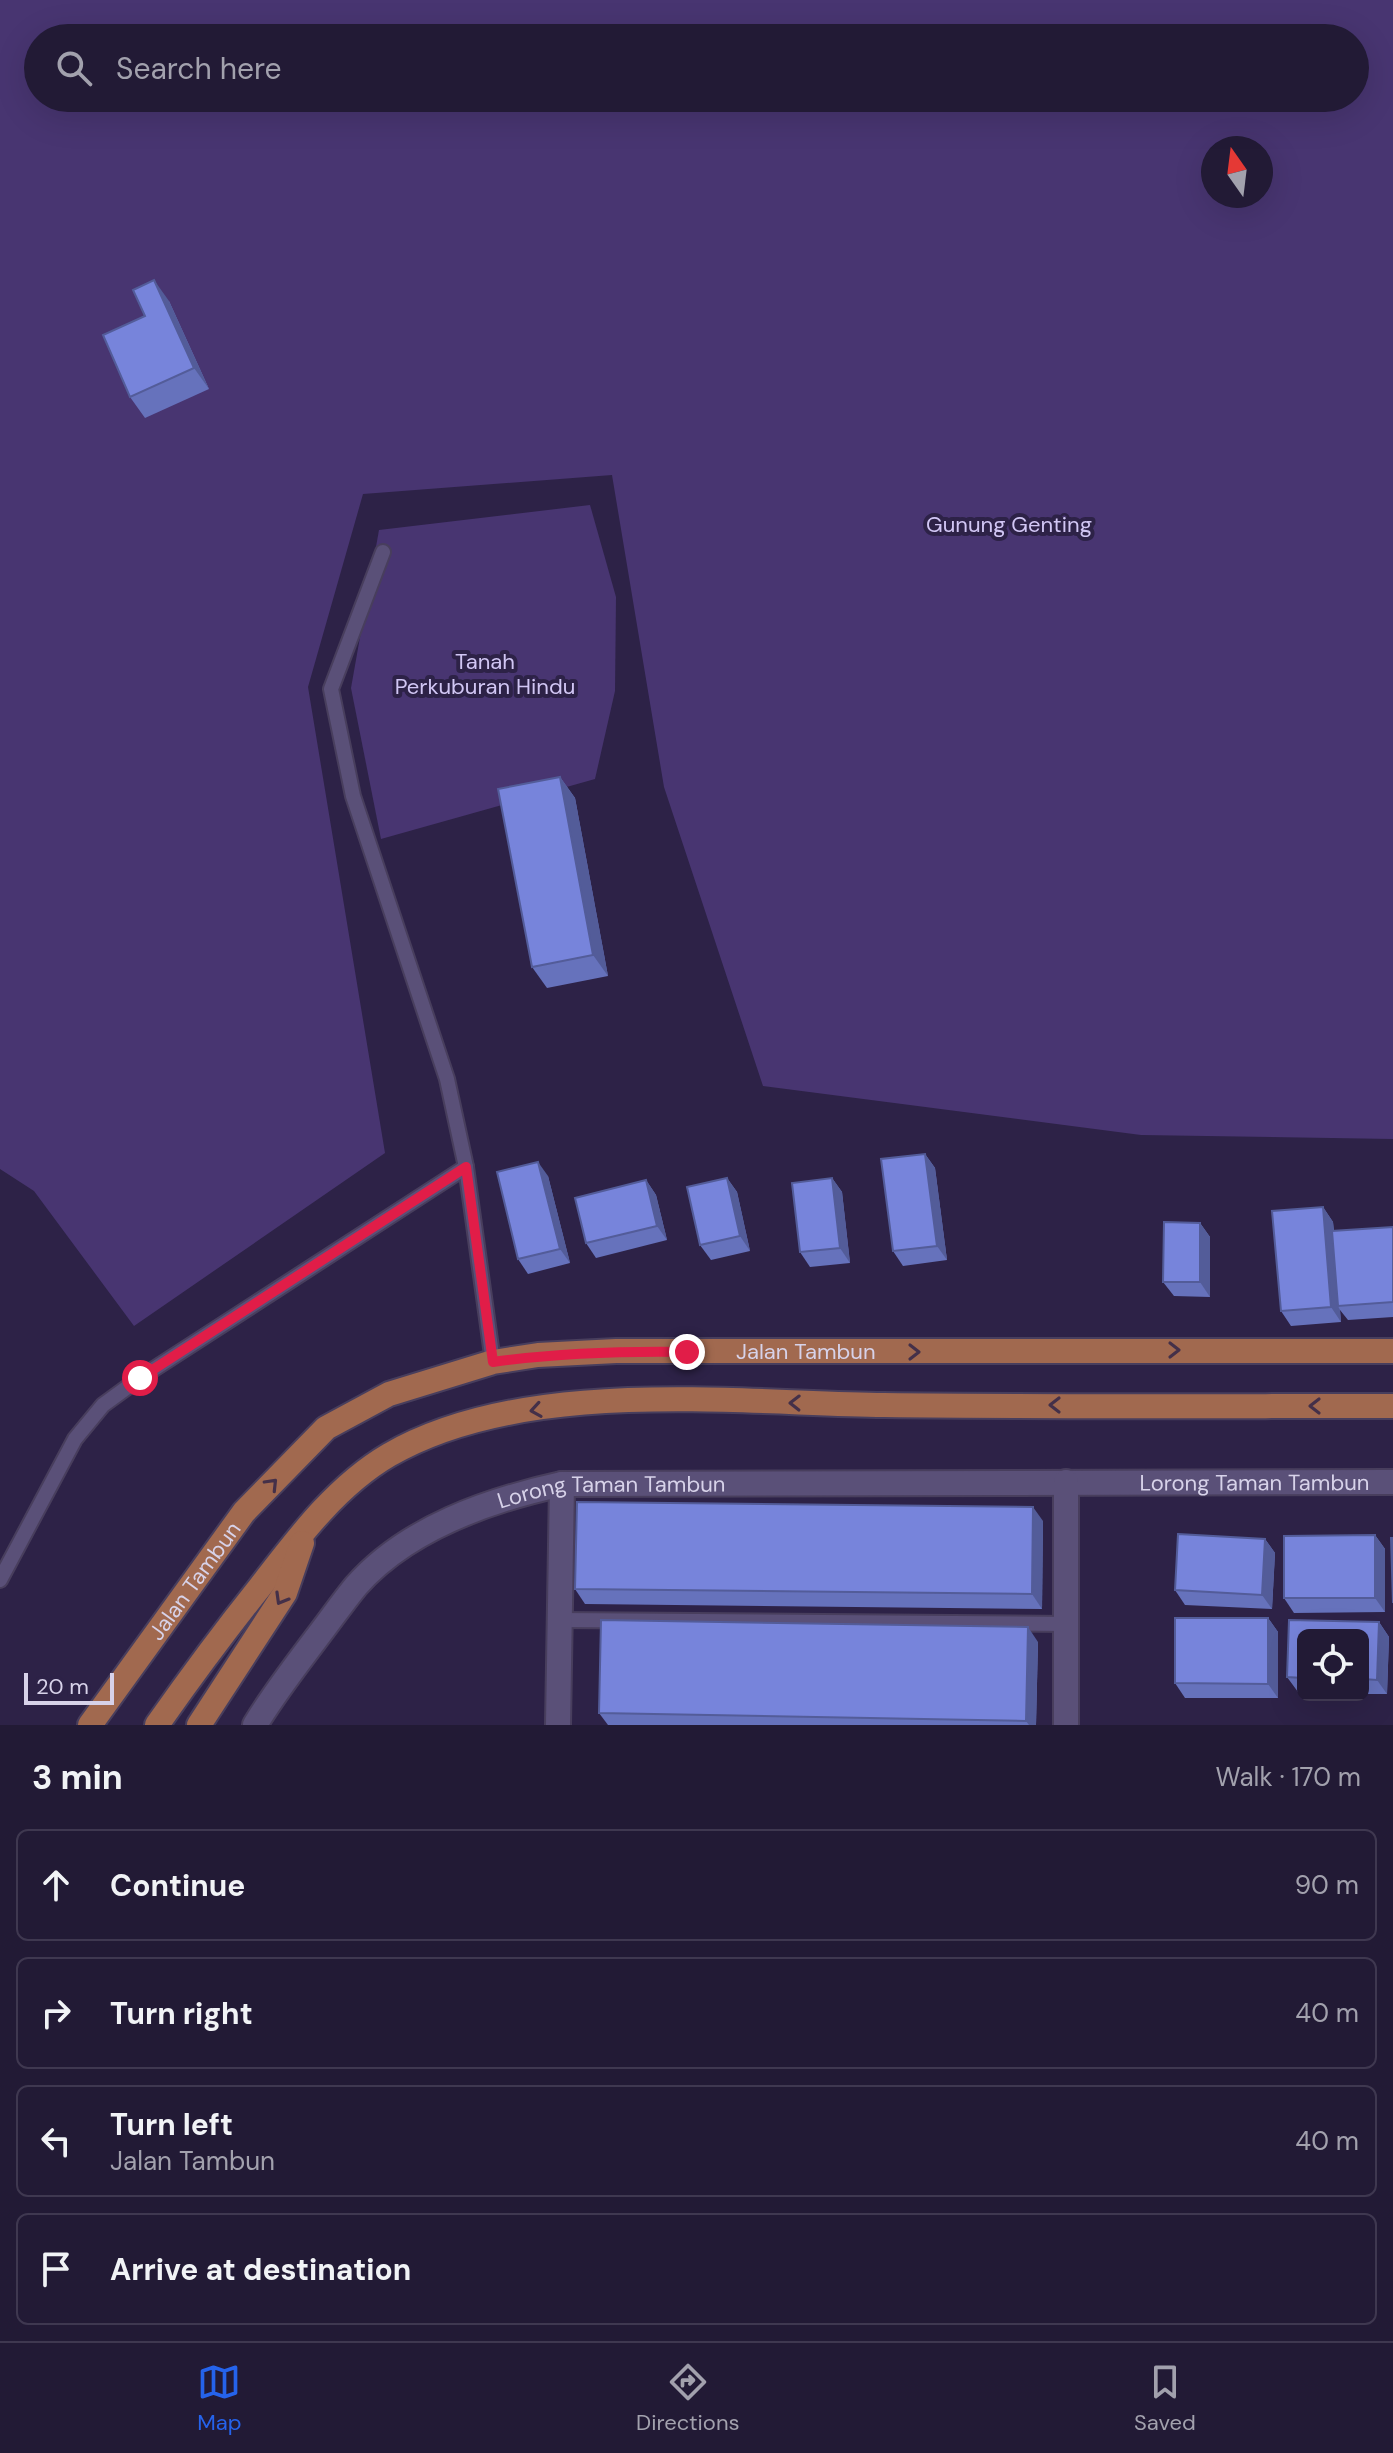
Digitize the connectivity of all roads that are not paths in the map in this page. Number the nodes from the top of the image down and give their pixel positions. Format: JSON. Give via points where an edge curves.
{"nodes":[{"id":1,"x":383,"y":552,"type":"dead end"},
{"id":2,"x":466,"y":1167,"type":"junction"},
{"id":3,"x":1393,"y":1351,"type":"edge"},
{"id":4,"x":493,"y":1362,"type":"junction"},
{"id":5,"x":1393,"y":1406,"type":"edge"},
{"id":6,"x":1066,"y":1482,"type":"junction"},
{"id":7,"x":1393,"y":1482,"type":"edge"},
{"id":8,"x":562,"y":1484,"type":"junction"},
{"id":9,"x":308,"y":1526,"type":"junction"},
{"id":10,"x":0,"y":1580,"type":"edge"},
{"id":11,"x":558,"y":1620,"type":"junction"},
{"id":12,"x":1067,"y":1624,"type":"junction"},
{"id":13,"x":90,"y":1725,"type":"edge"},
{"id":14,"x":157,"y":1725,"type":"edge"},
{"id":15,"x":199,"y":1725,"type":"edge"},
{"id":16,"x":255,"y":1725,"type":"edge"},
{"id":17,"x":558,"y":1725,"type":"edge"},
{"id":18,"x":1066,"y":1725,"type":"edge"}],
"edges":[{"from":1,"to":2,"type":"lane","via":[[331,689],[353,796],[447,1079]]},
{"from":2,"to":4,"type":"lane"},
{"from":2,"to":10,"type":"lane","via":[[103,1405],[75,1439]]},
{"from":4,"to":3,"type":"main road","name":"Jalan Tambun","one_way":true,"via":[[616,1351]]},
{"from":13,"to":4,"type":"main road","name":"Jalan Tambun","one_way":true,"via":[[244,1512],[326,1428],[389,1394]]},
{"from":5,"to":9,"type":"main road","one_way":true,"via":[[684,1400],[534,1409],[432,1435],[388,1456]]},
{"from":6,"to":7,"type":"street","name":"Lorong Taman Tambun"},
{"from":6,"to":8,"type":"street","name":"Lorong Taman Tambun"},
{"from":6,"to":12,"type":"street"},
{"from":8,"to":11,"type":"street"},
{"from":8,"to":16,"type":"street","name":"Lorong Taman Tambun","via":[[480,1506],[388,1558],[358,1584]]},
{"from":9,"to":14,"type":"main road"},
{"from":9,"to":15,"type":"main road","one_way":true,"via":[[285,1593]]},
{"from":11,"to":12,"type":"lane"},
{"from":11,"to":17,"type":"street"},
{"from":12,"to":18,"type":"street"}]}
